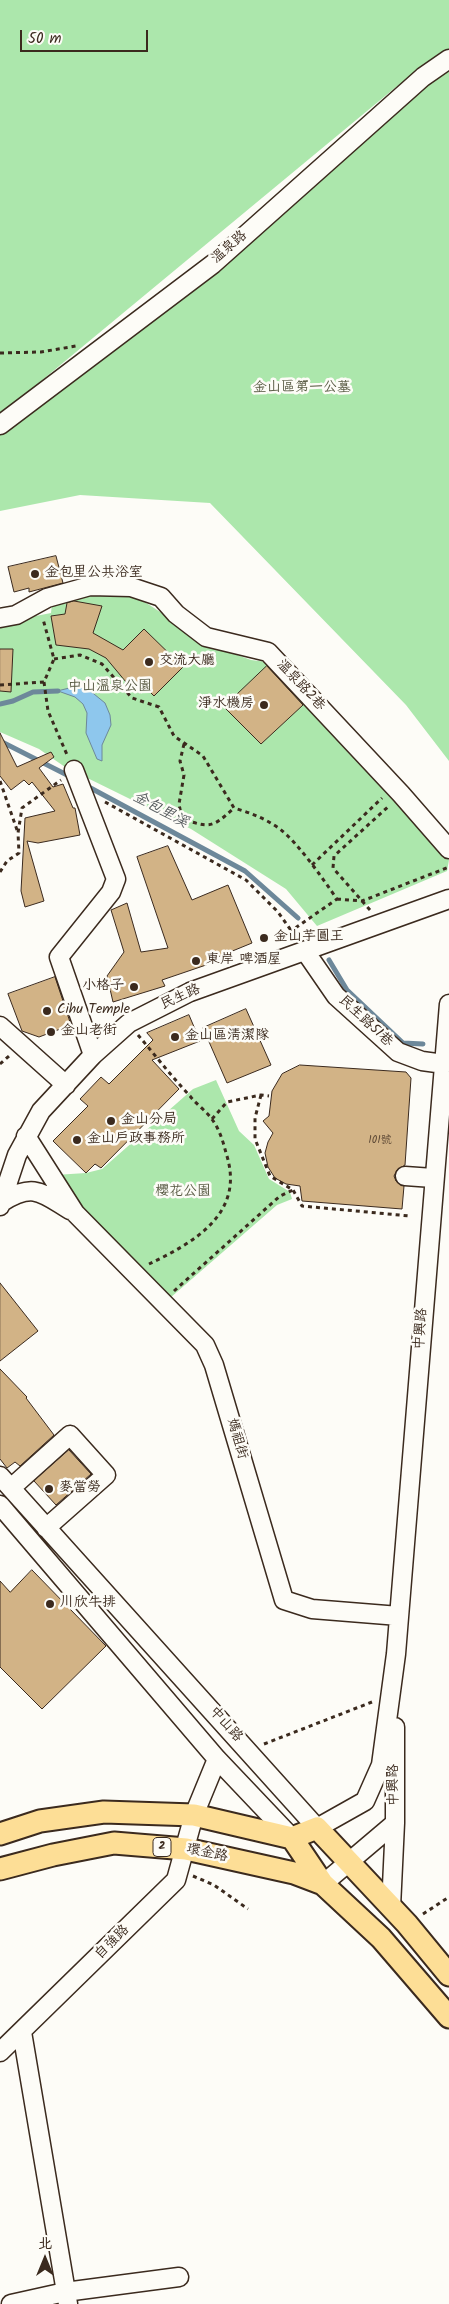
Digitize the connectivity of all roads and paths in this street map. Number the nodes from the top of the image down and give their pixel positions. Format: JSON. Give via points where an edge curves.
{"nodes":[{"id":1,"x":449,"y":59,"type":"edge"},
{"id":2,"x":111,"y":340,"type":"junction"},
{"id":3,"x":0,"y":354,"type":"edge"},
{"id":4,"x":0,"y":425,"type":"edge"},
{"id":5,"x":39,"y":604,"type":"junction"},
{"id":6,"x":0,"y":618,"type":"edge"},
{"id":7,"x":54,"y":659,"type":"junction"},
{"id":8,"x":44,"y":684,"type":"junction"},
{"id":9,"x":0,"y":685,"type":"edge"},
{"id":10,"x":184,"y":744,"type":"junction"},
{"id":11,"x":74,"y":770,"type":"joint"},
{"id":12,"x":0,"y":781,"type":"edge"},
{"id":13,"x":83,"y":794,"type":"junction"},
{"id":14,"x":394,"y":794,"type":"junction"},
{"id":15,"x":234,"y":808,"type":"junction"},
{"id":16,"x":18,"y":833,"type":"junction"},
{"id":17,"x":449,"y":849,"type":"edge"},
{"id":18,"x":312,"y":865,"type":"junction"},
{"id":19,"x":449,"y":867,"type":"edge"},
{"id":20,"x":0,"y":872,"type":"edge"},
{"id":21,"x":337,"y":899,"type":"junction"},
{"id":22,"x":449,"y":899,"type":"edge"},
{"id":23,"x":362,"y":901,"type":"junction"},
{"id":24,"x":382,"y":924,"type":"junction"},
{"id":25,"x":291,"y":931,"type":"junction"},
{"id":26,"x":305,"y":951,"type":"junction"},
{"id":27,"x":449,"y":1004,"type":"edge"},
{"id":28,"x":128,"y":1023,"type":"junction"},
{"id":29,"x":0,"y":1026,"type":"edge"},
{"id":30,"x":93,"y":1055,"type":"junction"},
{"id":31,"x":444,"y":1064,"type":"junction"},
{"id":32,"x":66,"y":1085,"type":"junction"},
{"id":33,"x":261,"y":1094,"type":"junction"},
{"id":34,"x":269,"y":1096,"type":"dead end"},
{"id":35,"x":445,"y":1108,"type":"edge"},
{"id":36,"x":212,"y":1119,"type":"junction"},
{"id":37,"x":26,"y":1136,"type":"junction"},
{"id":38,"x":405,"y":1176,"type":"dead end"},
{"id":39,"x":433,"y":1178,"type":"junction"},
{"id":40,"x":293,"y":1190,"type":"junction"},
{"id":41,"x":1,"y":1204,"type":"edge"},
{"id":42,"x":75,"y":1213,"type":"junction"},
{"id":43,"x":410,"y":1216,"type":"dead end"},
{"id":44,"x":142,"y":1257,"type":"dead end"},
{"id":45,"x":149,"y":1264,"type":"junction"},
{"id":46,"x":155,"y":1271,"type":"dead end"},
{"id":47,"x":167,"y":1285,"type":"dead end"},
{"id":48,"x":5,"y":1482,"type":"edge"},
{"id":49,"x":0,"y":1505,"type":"edge"},
{"id":50,"x":46,"y":1528,"type":"junction"},
{"id":51,"x":399,"y":1616,"type":"junction"},
{"id":52,"x":396,"y":1654,"type":"junction"},
{"id":53,"x":390,"y":1695,"type":"junction"},
{"id":54,"x":247,"y":1751,"type":"junction"},
{"id":55,"x":217,"y":1758,"type":"junction"},
{"id":56,"x":194,"y":1815,"type":"junction"},
{"id":57,"x":395,"y":1823,"type":"junction"},
{"id":58,"x":316,"y":1828,"type":"junction"},
{"id":59,"x":0,"y":1834,"type":"edge"},
{"id":60,"x":292,"y":1838,"type":"junction"},
{"id":61,"x":186,"y":1849,"type":"junction"},
{"id":62,"x":349,"y":1862,"type":"junction"},
{"id":63,"x":0,"y":1869,"type":"edge"},
{"id":64,"x":179,"y":1870,"type":"junction"},
{"id":65,"x":324,"y":1884,"type":"junction"},
{"id":66,"x":449,"y":1897,"type":"edge"},
{"id":67,"x":390,"y":1907,"type":"junction"},
{"id":68,"x":248,"y":1909,"type":"dead end"},
{"id":69,"x":407,"y":1924,"type":"junction"},
{"id":70,"x":449,"y":1975,"type":"edge"},
{"id":71,"x":449,"y":2017,"type":"edge"},
{"id":72,"x":22,"y":2032,"type":"junction"},
{"id":73,"x":0,"y":2052,"type":"edge"},
{"id":74,"x":179,"y":2277,"type":"dead end"},
{"id":75,"x":67,"y":2298,"type":"edge"},
{"id":76,"x":11,"y":2304,"type":"edge"}],
"edges":[{"from":1,"to":2,"type":"street","name":"溫泉路","via":[[422,77],[213,264]]},
{"from":2,"to":3,"type":"path","via":[[41,352]]},
{"from":2,"to":4,"type":"street","name":"溫泉路"},
{"from":5,"to":6,"type":"street","name":"溫泉路2巷"},
{"from":5,"to":7,"type":"path"},
{"from":5,"to":14,"type":"street","name":"溫泉路2巷","via":[[47,598],[90,586],[131,587],[161,597],[206,638],[268,652]]},
{"from":7,"to":8,"type":"path"},
{"from":7,"to":10,"type":"path","via":[[80,655],[102,664],[132,698],[159,707],[174,736]]},
{"from":8,"to":9,"type":"path"},
{"from":8,"to":11,"type":"path","via":[[48,711]]},
{"from":10,"to":15,"type":"path","via":[[202,756]]},
{"from":10,"to":15,"type":"path","via":[[180,761],[184,775],[178,804],[182,819],[206,826],[217,822]]},
{"from":11,"to":13,"type":"street"},
{"from":12,"to":16,"type":"path"},
{"from":13,"to":16,"type":"path","via":[[60,779],[22,808]]},
{"from":13,"to":25,"type":"path","via":[[189,847],[246,880],[278,912]]},
{"from":13,"to":30,"type":"street","via":[[116,879],[111,892],[59,957]]},
{"from":14,"to":17,"type":"street","name":"溫泉路2巷"},
{"from":14,"to":18,"type":"path"},
{"from":14,"to":23,"type":"path","via":[[334,856],[333,868]]},
{"from":15,"to":18,"type":"path","via":[[258,816],[281,830]]},
{"from":16,"to":20,"type":"path","via":[[19,853],[7,861]]},
{"from":18,"to":21,"type":"path"},
{"from":19,"to":23,"type":"path"},
{"from":21,"to":23,"type":"path"},
{"from":21,"to":25,"type":"path"},
{"from":22,"to":24,"type":"street","name":"民生路"},
{"from":23,"to":24,"type":"path"},
{"from":24,"to":26,"type":"street","name":"民生路"},
{"from":25,"to":26,"type":"path"},
{"from":26,"to":28,"type":"street","name":"民生路","via":[[190,992]]},
{"from":26,"to":31,"type":"street","name":"民生路51巷","via":[[336,996],[398,1052]]},
{"from":27,"to":31,"type":"street","name":"中興路"},
{"from":28,"to":30,"type":"street","name":"民生路"},
{"from":28,"to":36,"type":"path"},
{"from":29,"to":32,"type":"street"},
{"from":30,"to":32,"type":"street","name":"民生路"},
{"from":31,"to":35,"type":"street","name":"中興路"},
{"from":32,"to":37,"type":"street","name":"民生路","via":[[41,1111]]},
{"from":33,"to":34,"type":"path"},
{"from":33,"to":36,"type":"path","via":[[227,1102]]},
{"from":33,"to":40,"type":"path","via":[[255,1118],[255,1139],[270,1176]]},
{"from":35,"to":39,"type":"street","name":"中興路"},
{"from":36,"to":45,"type":"path","via":[[229,1161],[230,1192],[225,1205],[198,1237]]},
{"from":37,"to":41,"type":"street","name":"民生路"},
{"from":37,"to":42,"type":"street","name":"媽祖街"},
{"from":38,"to":39,"type":"street"},
{"from":39,"to":51,"type":"street","name":"中興路"},
{"from":40,"to":43,"type":"path","via":[[302,1206]]},
{"from":40,"to":47,"type":"path","via":[[280,1196],[174,1292]]},
{"from":41,"to":42,"type":"street","name":"媽祖街","via":[[16,1193],[39,1191]]},
{"from":42,"to":51,"type":"street","name":"媽祖街","via":[[205,1346],[214,1365],[284,1600],[312,1608]]},
{"from":44,"to":45,"type":"path"},
{"from":45,"to":46,"type":"path"},
{"from":48,"to":50,"type":"street","name":"中山路"},
{"from":48,"to":50,"type":"street","via":[[70,1435],[106,1475]]},
{"from":49,"to":55,"type":"street","name":"中山路"},
{"from":50,"to":54,"type":"street","name":"中山路"},
{"from":51,"to":52,"type":"street","name":"中興路"},
{"from":52,"to":53,"type":"street","name":"中興路"},
{"from":52,"to":57,"type":"street","name":"中興路"},
{"from":53,"to":54,"type":"path"},
{"from":53,"to":58,"type":"street","name":"中興路","via":[[381,1765],[365,1800]]},
{"from":54,"to":58,"type":"street","name":"中山路"},
{"from":55,"to":56,"type":"street","name":"自強路"},
{"from":55,"to":60,"type":"street","name":"中山路"},
{"from":56,"to":59,"type":"main road","via":[[104,1812],[40,1822]]},
{"from":56,"to":60,"type":"main road"},
{"from":56,"to":61,"type":"street","name":"自強路"},
{"from":57,"to":62,"type":"street","name":"中興路"},
{"from":57,"to":67,"type":"street"},
{"from":58,"to":60,"type":"main road"},
{"from":58,"to":62,"type":"main road","name":"中山路"},
{"from":60,"to":65,"type":"main road"},
{"from":61,"to":63,"type":"main road","name":"環金路","number":"2","via":[[114,1843]]},
{"from":61,"to":64,"type":"street","name":"自強路"},
{"from":61,"to":65,"type":"main road","name":"環金路","number":"2","via":[[294,1873]]},
{"from":62,"to":65,"type":"street","name":"中興路"},
{"from":62,"to":67,"type":"main road","name":"中山路"},
{"from":64,"to":68,"type":"path","via":[[214,1885]]},
{"from":64,"to":72,"type":"street","name":"自強路","via":[[176,1880]]},
{"from":65,"to":71,"type":"main road","number":"2","via":[[381,1938]]},
{"from":66,"to":69,"type":"path"},
{"from":67,"to":69,"type":"main road","name":"中山路"},
{"from":69,"to":70,"type":"main road","name":"中山路"},
{"from":72,"to":73,"type":"street","name":"自強路"},
{"from":72,"to":75,"type":"street"},
{"from":74,"to":75,"type":"street"},
{"from":75,"to":76,"type":"street"}]}
